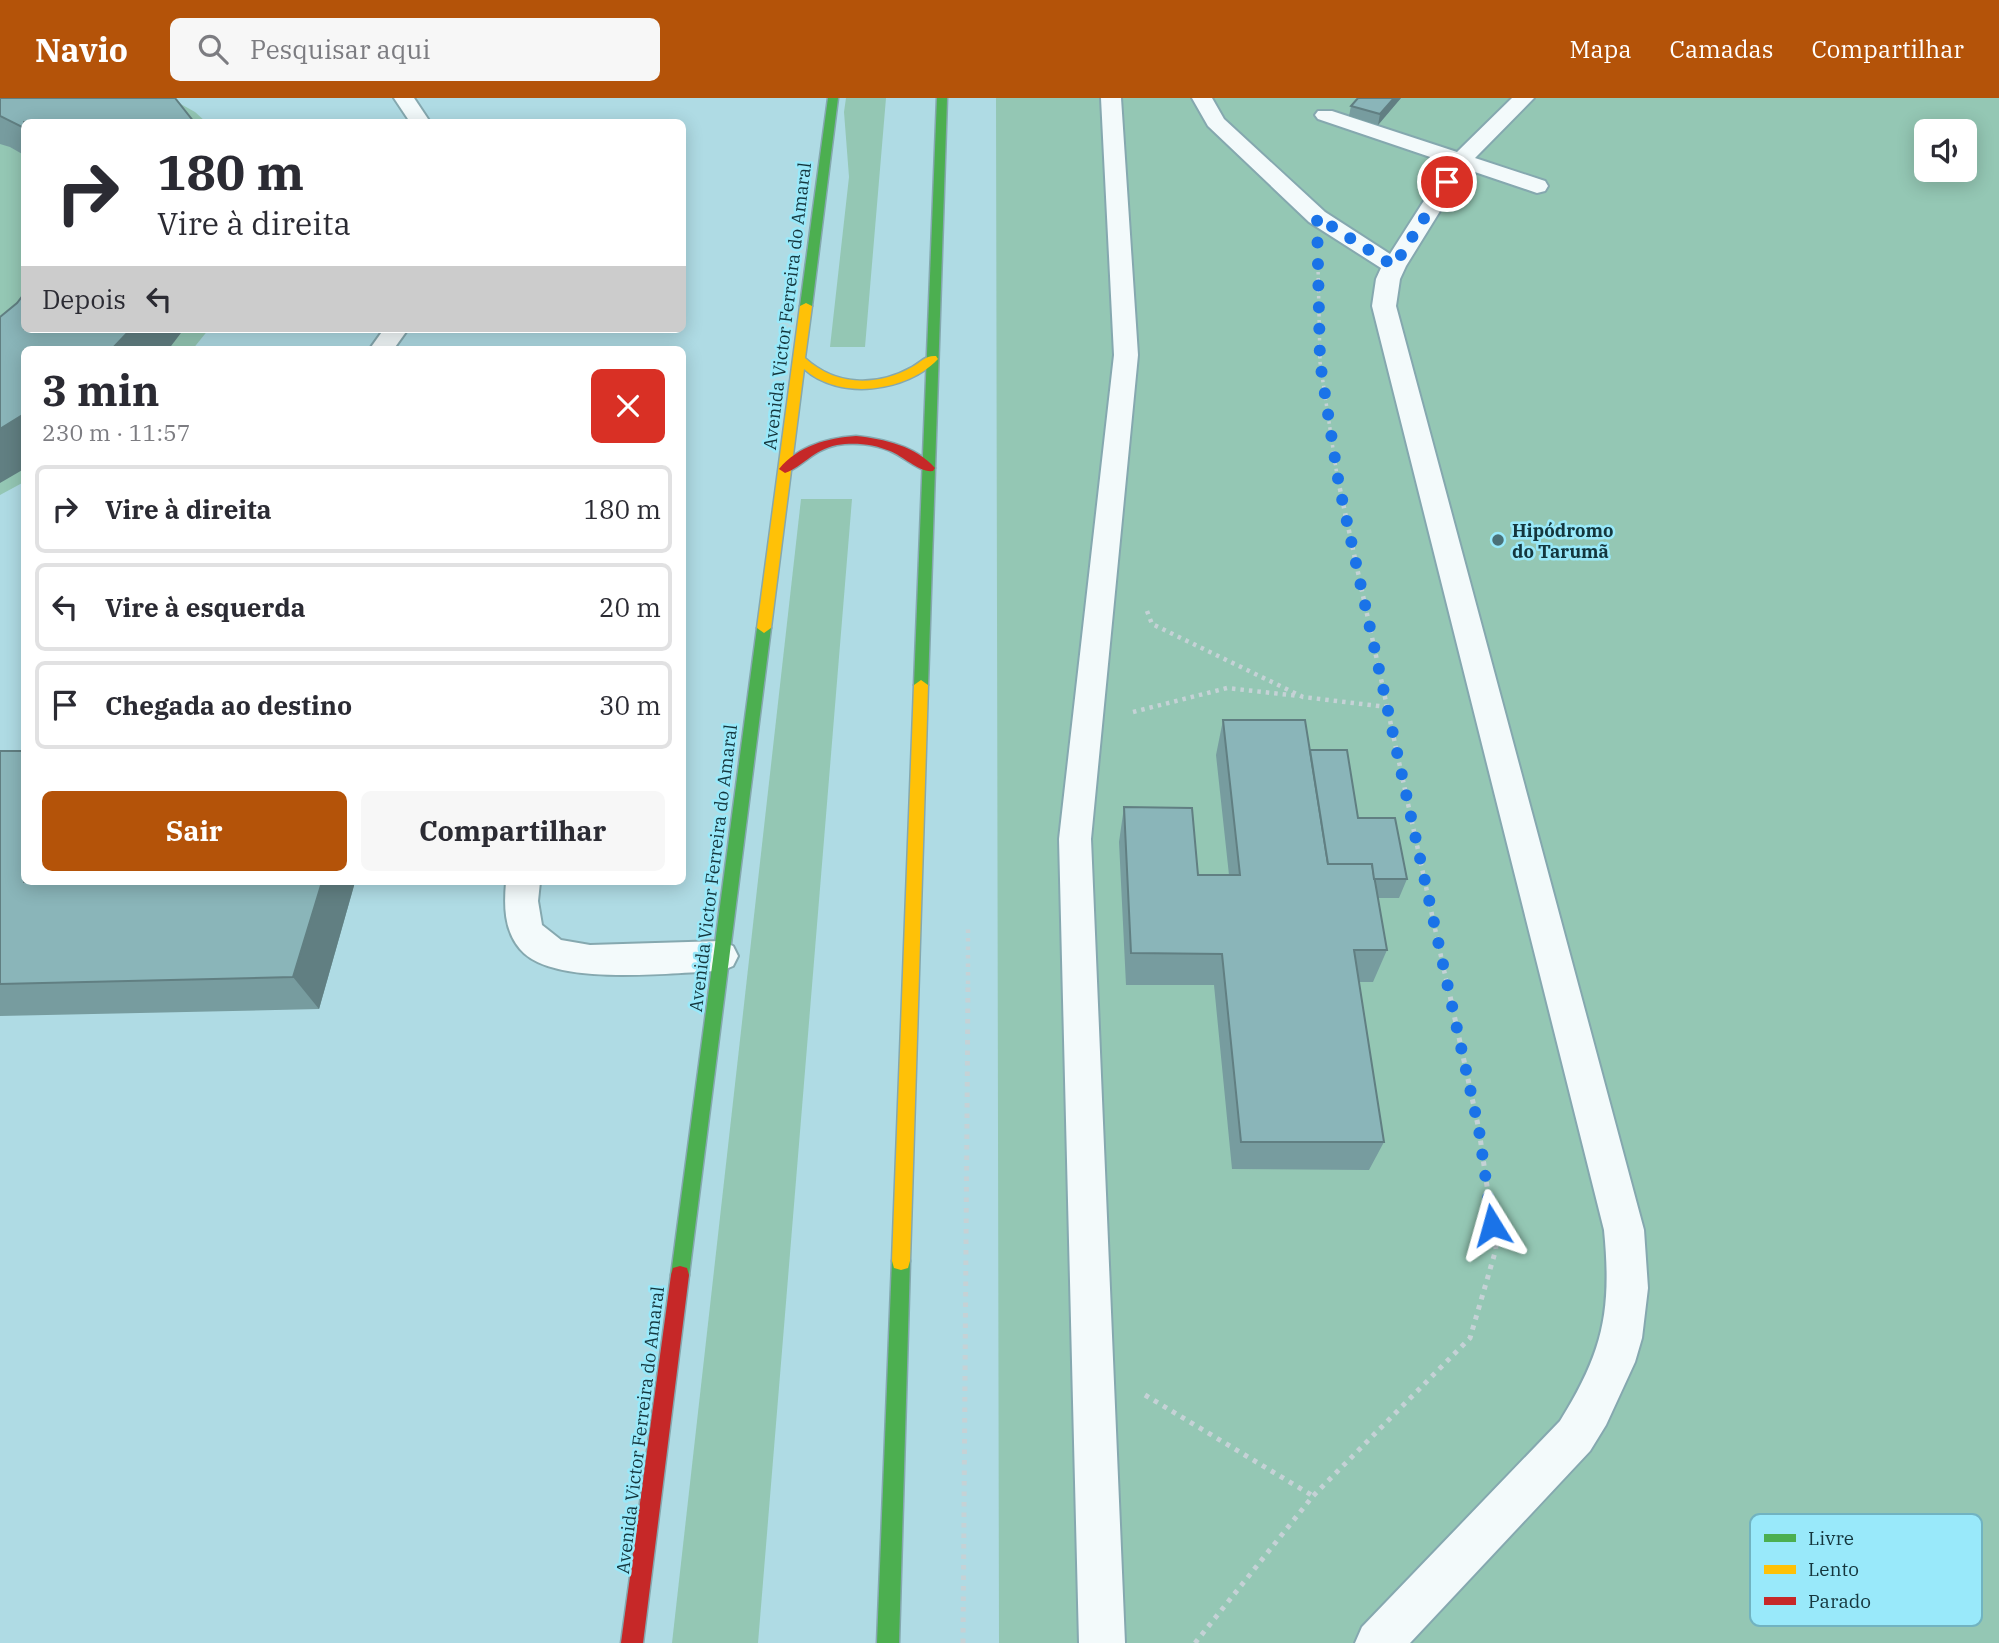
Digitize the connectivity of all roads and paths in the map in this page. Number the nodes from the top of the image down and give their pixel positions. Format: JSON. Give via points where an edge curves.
{"nodes":[{"id":1,"x":404,"y":98,"type":"edge"},
{"id":2,"x":833,"y":98,"type":"edge"},
{"id":3,"x":942,"y":98,"type":"edge"},
{"id":4,"x":1111,"y":98,"type":"edge"},
{"id":5,"x":1202,"y":98,"type":"edge"},
{"id":6,"x":1524,"y":98,"type":"edge"},
{"id":7,"x":1325,"y":115,"type":"dead end"},
{"id":8,"x":418,"y":119,"type":"edge"},
{"id":9,"x":1460,"y":161,"type":"junction"},
{"id":10,"x":1536,"y":186,"type":"dead end"},
{"id":11,"x":1317,"y":217,"type":"junction"},
{"id":12,"x":1394,"y":266,"type":"junction"},
{"id":13,"x":799,"y":359,"type":"junction"},
{"id":14,"x":932,"y":359,"type":"junction"},
{"id":15,"x":929,"y":468,"type":"junction"},
{"id":16,"x":785,"y":469,"type":"junction"},
{"id":17,"x":1143,"y":600,"type":"dead end"},
{"id":18,"x":1303,"y":696,"type":"junction"},
{"id":19,"x":1387,"y":707,"type":"junction"},
{"id":20,"x":1121,"y":715,"type":"dead end"},
{"id":21,"x":523,"y":885,"type":"edge"},
{"id":22,"x":721,"y":956,"type":"junction"},
{"id":23,"x":1093,"y":1364,"type":"junction"},
{"id":24,"x":1313,"y":1496,"type":"junction"},
{"id":25,"x":632,"y":1643,"type":"edge"},
{"id":26,"x":888,"y":1643,"type":"edge"},
{"id":27,"x":1102,"y":1643,"type":"edge"},
{"id":28,"x":1195,"y":1643,"type":"edge"},
{"id":29,"x":1378,"y":1643,"type":"edge"}],
"edges":[{"from":1,"to":8,"type":"lane"},
{"from":2,"to":13,"type":"highway","name":"Avenida Victor Ferreira do Amaral"},
{"from":3,"to":14,"type":"highway"},
{"from":4,"to":23,"type":"lane","via":[[1126,355],[1075,839]]},
{"from":5,"to":11,"type":"lane","via":[[1215,122]]},
{"from":6,"to":9,"type":"lane"},
{"from":7,"to":9,"type":"lane"},
{"from":9,"to":10,"type":"lane"},
{"from":9,"to":12,"type":"lane"},
{"from":11,"to":12,"type":"lane"},
{"from":11,"to":19,"type":"path","via":[[1320,362],[1339,485]]},
{"from":12,"to":29,"type":"lane","via":[[1384,293],[1387,320],[1624,1230],[1630,1293],[1614,1365],[1575,1436]]},
{"from":13,"to":14,"type":"highway","via":[[806,369],[825,379],[859,385],[902,378]]},
{"from":13,"to":16,"type":"highway","name":"Avenida Victor Ferreira do Amaral"},
{"from":14,"to":15,"type":"highway"},
{"from":15,"to":16,"type":"highway","via":[[898,446],[854,440],[809,450]]},
{"from":15,"to":26,"type":"highway"},
{"from":16,"to":22,"type":"highway","name":"Avenida Victor Ferreira do Amaral"},
{"from":17,"to":18,"type":"path","via":[[1152,624]]},
{"from":18,"to":19,"type":"path"},
{"from":18,"to":20,"type":"path","via":[[1227,688]]},
{"from":19,"to":24,"type":"path","via":[[1479,1130],[1496,1249],[1470,1338]]},
{"from":21,"to":22,"type":"lane","via":[[521,919],[543,950],[590,960]]},
{"from":22,"to":25,"type":"highway","name":"Avenida Victor Ferreira do Amaral"},
{"from":23,"to":24,"type":"path"},
{"from":23,"to":27,"type":"lane"},
{"from":24,"to":28,"type":"path"}]}
